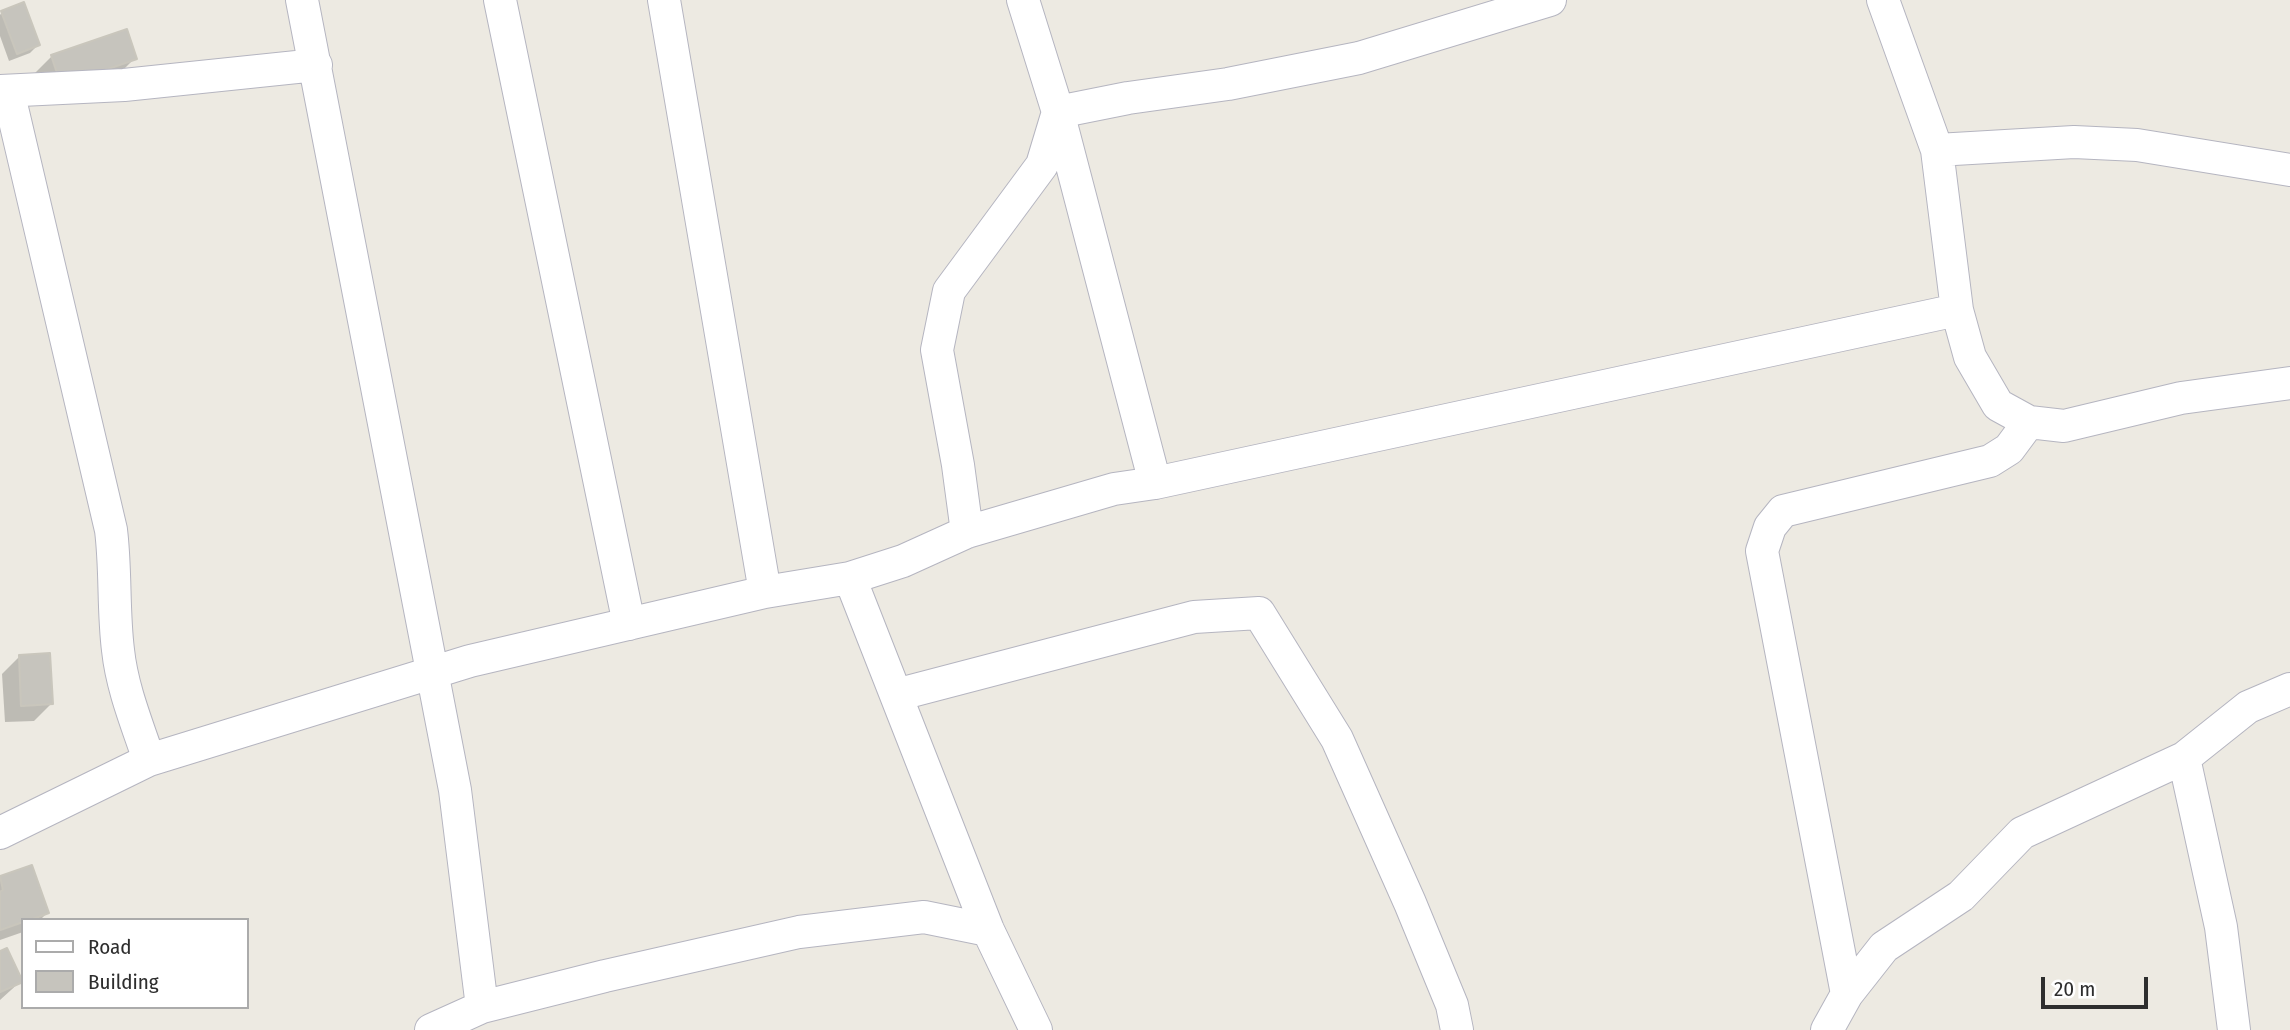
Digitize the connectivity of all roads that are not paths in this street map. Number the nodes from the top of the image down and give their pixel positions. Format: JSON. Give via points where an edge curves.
{"nodes":[{"id":1,"x":302,"y":0,"type":"edge"},
{"id":2,"x":500,"y":0,"type":"edge"},
{"id":3,"x":664,"y":0,"type":"edge"},
{"id":4,"x":1023,"y":0,"type":"edge"},
{"id":5,"x":1550,"y":0,"type":"edge"},
{"id":6,"x":1883,"y":0,"type":"edge"},
{"id":7,"x":316,"y":65,"type":"junction"},
{"id":8,"x":4,"y":91,"type":"edge"},
{"id":9,"x":1058,"y":113,"type":"junction"},
{"id":10,"x":1937,"y":150,"type":"junction"},
{"id":11,"x":2290,"y":170,"type":"edge"},
{"id":12,"x":1956,"y":310,"type":"junction"},
{"id":13,"x":2290,"y":383,"type":"edge"},
{"id":14,"x":2029,"y":422,"type":"junction"},
{"id":15,"x":1154,"y":483,"type":"junction"},
{"id":16,"x":967,"y":532,"type":"junction"},
{"id":17,"x":850,"y":578,"type":"junction"},
{"id":18,"x":765,"y":592,"type":"junction"},
{"id":19,"x":629,"y":624,"type":"junction"},
{"id":20,"x":434,"y":673,"type":"junction"},
{"id":21,"x":2290,"y":689,"type":"edge"},
{"id":22,"x":896,"y":695,"type":"junction"},
{"id":23,"x":2184,"y":758,"type":"junction"},
{"id":24,"x":149,"y":761,"type":"junction"},
{"id":25,"x":0,"y":833,"type":"edge"},
{"id":26,"x":988,"y":930,"type":"junction"},
{"id":27,"x":1847,"y":994,"type":"junction"},
{"id":28,"x":482,"y":1007,"type":"junction"},
{"id":29,"x":431,"y":1030,"type":"edge"},
{"id":30,"x":1036,"y":1030,"type":"edge"},
{"id":31,"x":1457,"y":1030,"type":"edge"},
{"id":32,"x":1827,"y":1030,"type":"edge"},
{"id":33,"x":2234,"y":1030,"type":"edge"}],
"edges":[{"from":1,"to":7,"type":"street"},
{"from":2,"to":19,"type":"street"},
{"from":3,"to":18,"type":"street"},
{"from":4,"to":9,"type":"street"},
{"from":5,"to":9,"type":"street","via":[[1359,58]]},
{"from":6,"to":10,"type":"street"},
{"from":7,"to":8,"type":"street","via":[[124,85]]},
{"from":7,"to":20,"type":"street"},
{"from":8,"to":24,"type":"street","via":[[111,530],[123,681]]},
{"from":9,"to":15,"type":"street"},
{"from":9,"to":16,"type":"street","via":[[1042,165],[949,291],[937,350]]},
{"from":10,"to":11,"type":"street","via":[[2074,142],[2137,145]]},
{"from":10,"to":12,"type":"street"},
{"from":12,"to":14,"type":"street","via":[[1970,357],[1998,405]]},
{"from":12,"to":15,"type":"street"},
{"from":13,"to":14,"type":"street","via":[[2181,398],[2064,426]]},
{"from":14,"to":27,"type":"street","via":[[2009,449],[1990,461],[1783,511],[1770,527],[1762,551]]},
{"from":15,"to":16,"type":"street","via":[[1114,489]]},
{"from":16,"to":17,"type":"street","via":[[903,561]]},
{"from":17,"to":18,"type":"street"},
{"from":17,"to":22,"type":"street"},
{"from":18,"to":19,"type":"street"},
{"from":19,"to":20,"type":"street"},
{"from":20,"to":24,"type":"street"},
{"from":20,"to":28,"type":"street","via":[[455,790]]},
{"from":21,"to":23,"type":"street","via":[[2248,707]]},
{"from":22,"to":26,"type":"street"},
{"from":22,"to":31,"type":"street","via":[[1195,617],[1259,612],[1337,739],[1410,903],[1452,1005]]},
{"from":23,"to":27,"type":"street","via":[[2022,833],[1961,896],[1884,947]]},
{"from":23,"to":33,"type":"street","via":[[2221,927]]},
{"from":24,"to":25,"type":"street"},
{"from":26,"to":28,"type":"street","via":[[924,917],[799,932]]},
{"from":26,"to":30,"type":"street"},
{"from":27,"to":32,"type":"street"},
{"from":28,"to":29,"type":"street"}]}
